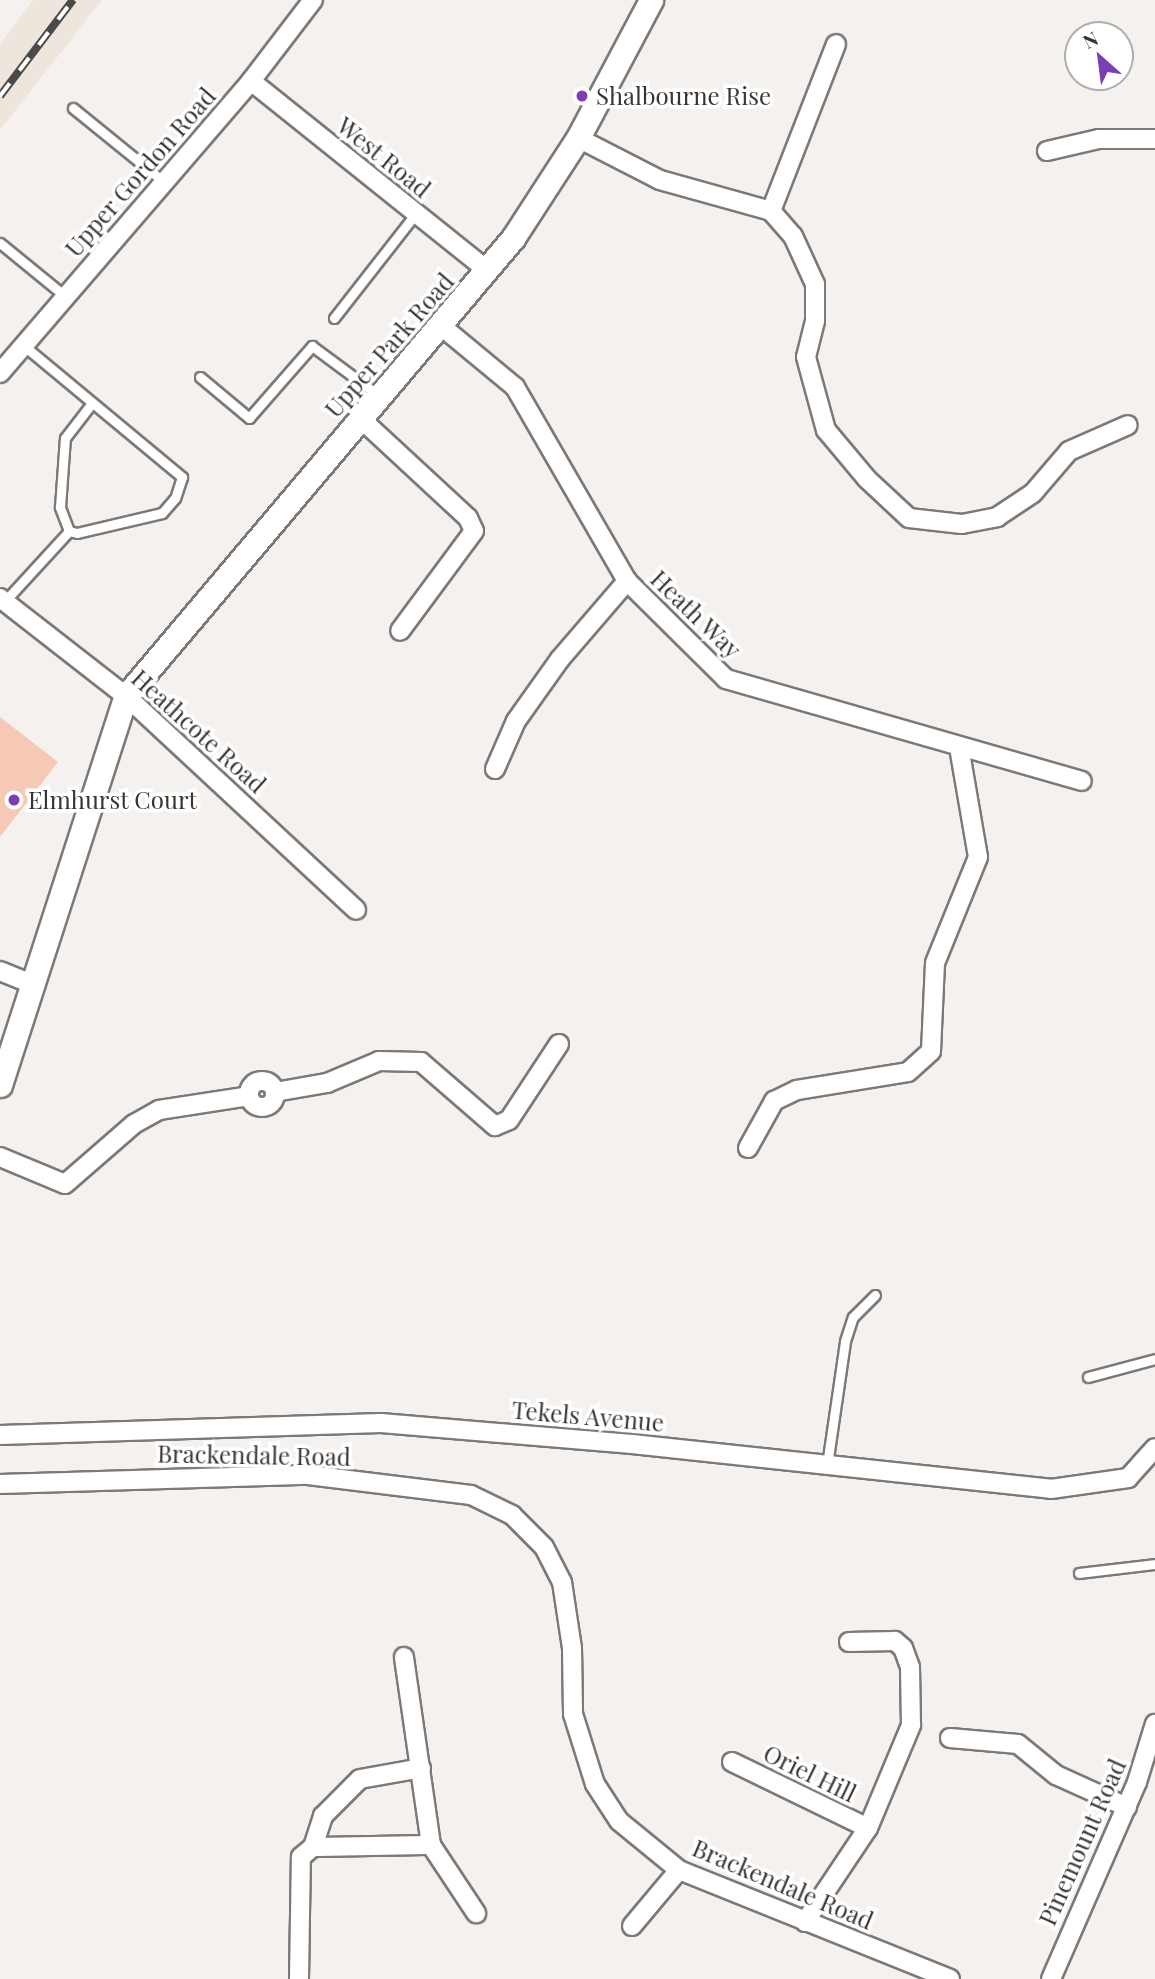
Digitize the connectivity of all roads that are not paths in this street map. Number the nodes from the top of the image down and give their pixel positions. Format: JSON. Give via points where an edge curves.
{"nodes":[{"id":1,"x":313,"y":0,"type":"edge"},
{"id":2,"x":651,"y":0,"type":"edge"},
{"id":3,"x":836,"y":44,"type":"dead end"},
{"id":4,"x":251,"y":81,"type":"junction"},
{"id":5,"x":73,"y":108,"type":"dead end"},
{"id":6,"x":578,"y":138,"type":"junction"},
{"id":7,"x":1155,"y":139,"type":"edge"},
{"id":8,"x":1047,"y":151,"type":"dead end"},
{"id":9,"x":164,"y":182,"type":"junction"},
{"id":10,"x":771,"y":211,"type":"junction"},
{"id":11,"x":416,"y":213,"type":"junction"},
{"id":12,"x":0,"y":243,"type":"edge"},
{"id":13,"x":488,"y":271,"type":"junction"},
{"id":14,"x":65,"y":296,"type":"junction"},
{"id":15,"x":334,"y":318,"type":"dead end"},
{"id":16,"x":440,"y":325,"type":"junction"},
{"id":17,"x":23,"y":345,"type":"junction"},
{"id":18,"x":0,"y":373,"type":"edge"},
{"id":19,"x":200,"y":377,"type":"dead end"},
{"id":20,"x":379,"y":396,"type":"junction"},
{"id":21,"x":92,"y":403,"type":"junction"},
{"id":22,"x":360,"y":418,"type":"junction"},
{"id":23,"x":1128,"y":425,"type":"dead end"},
{"id":24,"x":69,"y":531,"type":"junction"},
{"id":25,"x":627,"y":581,"type":"junction"},
{"id":26,"x":2,"y":600,"type":"edge"},
{"id":27,"x":400,"y":631,"type":"dead end"},
{"id":28,"x":126,"y":695,"type":"junction"},
{"id":29,"x":959,"y":747,"type":"junction"},
{"id":30,"x":495,"y":769,"type":"dead end"},
{"id":31,"x":1082,"y":781,"type":"dead end"},
{"id":32,"x":356,"y":910,"type":"dead end"},
{"id":33,"x":0,"y":971,"type":"edge"},
{"id":34,"x":32,"y":984,"type":"junction"},
{"id":35,"x":559,"y":1044,"type":"dead end"},
{"id":36,"x":0,"y":1085,"type":"edge"},
{"id":37,"x":748,"y":1148,"type":"dead end"},
{"id":38,"x":0,"y":1157,"type":"edge"},
{"id":39,"x":875,"y":1295,"type":"dead end"},
{"id":40,"x":1155,"y":1359,"type":"edge"},
{"id":41,"x":1088,"y":1377,"type":"dead end"},
{"id":42,"x":0,"y":1435,"type":"edge"},
{"id":43,"x":1155,"y":1448,"type":"edge"},
{"id":44,"x":827,"y":1465,"type":"junction"},
{"id":45,"x":0,"y":1484,"type":"edge"},
{"id":46,"x":1155,"y":1564,"type":"edge"},
{"id":47,"x":1079,"y":1573,"type":"dead end"},
{"id":48,"x":849,"y":1642,"type":"dead end"},
{"id":49,"x":404,"y":1657,"type":"dead end"},
{"id":50,"x":1154,"y":1729,"type":"edge"},
{"id":51,"x":950,"y":1738,"type":"dead end"},
{"id":52,"x":732,"y":1762,"type":"dead end"},
{"id":53,"x":421,"y":1768,"type":"junction"},
{"id":54,"x":1127,"y":1807,"type":"junction"},
{"id":55,"x":867,"y":1828,"type":"junction"},
{"id":56,"x":431,"y":1845,"type":"junction"},
{"id":57,"x":313,"y":1847,"type":"junction"},
{"id":58,"x":679,"y":1870,"type":"junction"},
{"id":59,"x":476,"y":1913,"type":"dead end"},
{"id":60,"x":805,"y":1922,"type":"junction"},
{"id":61,"x":632,"y":1926,"type":"dead end"},
{"id":62,"x":299,"y":1979,"type":"edge"},
{"id":63,"x":950,"y":1979,"type":"edge"},
{"id":64,"x":1051,"y":1979,"type":"edge"}],
"edges":[{"from":1,"to":4,"type":"street","name":"Upper Gordon Road"},
{"from":2,"to":6,"type":"street","name":"Upper Park Road"},
{"from":3,"to":10,"type":"street"},
{"from":4,"to":9,"type":"street","name":"Upper Gordon Road"},
{"from":4,"to":11,"type":"street","name":"West Road"},
{"from":5,"to":9,"type":"lane"},
{"from":6,"to":10,"type":"street","via":[[660,180]]},
{"from":6,"to":13,"type":"street","name":"Upper Park Road","via":[[539,202]]},
{"from":7,"to":8,"type":"street","via":[[1099,139]]},
{"from":9,"to":14,"type":"street","name":"Upper Gordon Road"},
{"from":10,"to":23,"type":"street","via":[[793,236],[815,284],[815,321],[806,357],[826,430],[867,479],[909,518],[962,524],[997,517],[1033,493],[1069,451]]},
{"from":11,"to":13,"type":"street","name":"West Road"},
{"from":11,"to":15,"type":"lane"},
{"from":12,"to":14,"type":"lane"},
{"from":13,"to":16,"type":"street","name":"Upper Park Road"},
{"from":14,"to":17,"type":"street","name":"Upper Gordon Road"},
{"from":16,"to":20,"type":"street","name":"Upper Park Road"},
{"from":16,"to":25,"type":"street","name":"Heath Way","via":[[515,387]]},
{"from":17,"to":18,"type":"street","name":"Upper Gordon Road"},
{"from":17,"to":21,"type":"lane"},
{"from":19,"to":20,"type":"lane","via":[[249,418],[312,346]]},
{"from":20,"to":22,"type":"street","name":"Upper Park Road"},
{"from":21,"to":24,"type":"lane","via":[[65,438],[60,507]]},
{"from":21,"to":24,"type":"lane","via":[[182,477],[183,485],[162,513]]},
{"from":22,"to":27,"type":"street","via":[[468,517],[474,531]]},
{"from":22,"to":28,"type":"street","name":"Upper Park Road"},
{"from":24,"to":26,"type":"lane"},
{"from":25,"to":29,"type":"street","name":"Heath Way","via":[[726,678]]},
{"from":25,"to":30,"type":"street","via":[[560,659],[516,722]]},
{"from":26,"to":28,"type":"street","name":"Heathcote Road"},
{"from":28,"to":32,"type":"street","name":"Heathcote Road"},
{"from":28,"to":34,"type":"street"},
{"from":29,"to":31,"type":"street","name":"Heath Way"},
{"from":29,"to":37,"type":"street","via":[[978,857],[935,963],[931,1051],[908,1072],[797,1090],[774,1101]]},
{"from":33,"to":34,"type":"street"},
{"from":34,"to":36,"type":"street"},
{"from":35,"to":38,"type":"street","via":[[509,1121],[495,1126],[421,1062],[379,1061],[327,1083],[275,1092],[273,1101],[261,1107],[249,1096],[159,1110],[134,1124],[65,1184]]},
{"from":39,"to":44,"type":"lane","via":[[853,1317],[845,1340]]},
{"from":40,"to":41,"type":"lane"},
{"from":42,"to":44,"type":"street","name":"Tekels Avenue","via":[[381,1423]]},
{"from":43,"to":44,"type":"street","name":"Tekels Avenue","via":[[1128,1478],[1051,1489]]},
{"from":45,"to":58,"type":"street","name":"Brackendale Road","via":[[308,1475],[446,1490],[471,1495],[512,1515],[544,1547],[562,1582],[572,1648],[573,1714],[595,1784],[619,1821]]},
{"from":46,"to":47,"type":"lane"},
{"from":48,"to":55,"type":"street","name":"Oriel Hill","via":[[895,1641],[910,1667],[911,1725]]},
{"from":49,"to":53,"type":"street"},
{"from":50,"to":54,"type":"street","name":"Pinemount Road"},
{"from":51,"to":54,"type":"street","via":[[1018,1744],[1056,1775]]},
{"from":52,"to":55,"type":"street","name":"Oriel Hill"},
{"from":53,"to":56,"type":"street"},
{"from":53,"to":57,"type":"street","via":[[360,1779],[323,1816]]},
{"from":54,"to":64,"type":"street","name":"Pinemount Road"},
{"from":55,"to":60,"type":"street","name":"Oriel Hill"},
{"from":56,"to":57,"type":"street"},
{"from":56,"to":59,"type":"street"},
{"from":57,"to":62,"type":"street","via":[[302,1857]]},
{"from":58,"to":60,"type":"street","name":"Brackendale Road"},
{"from":58,"to":61,"type":"street"},
{"from":60,"to":63,"type":"street","name":"Brackendale Road"}]}
